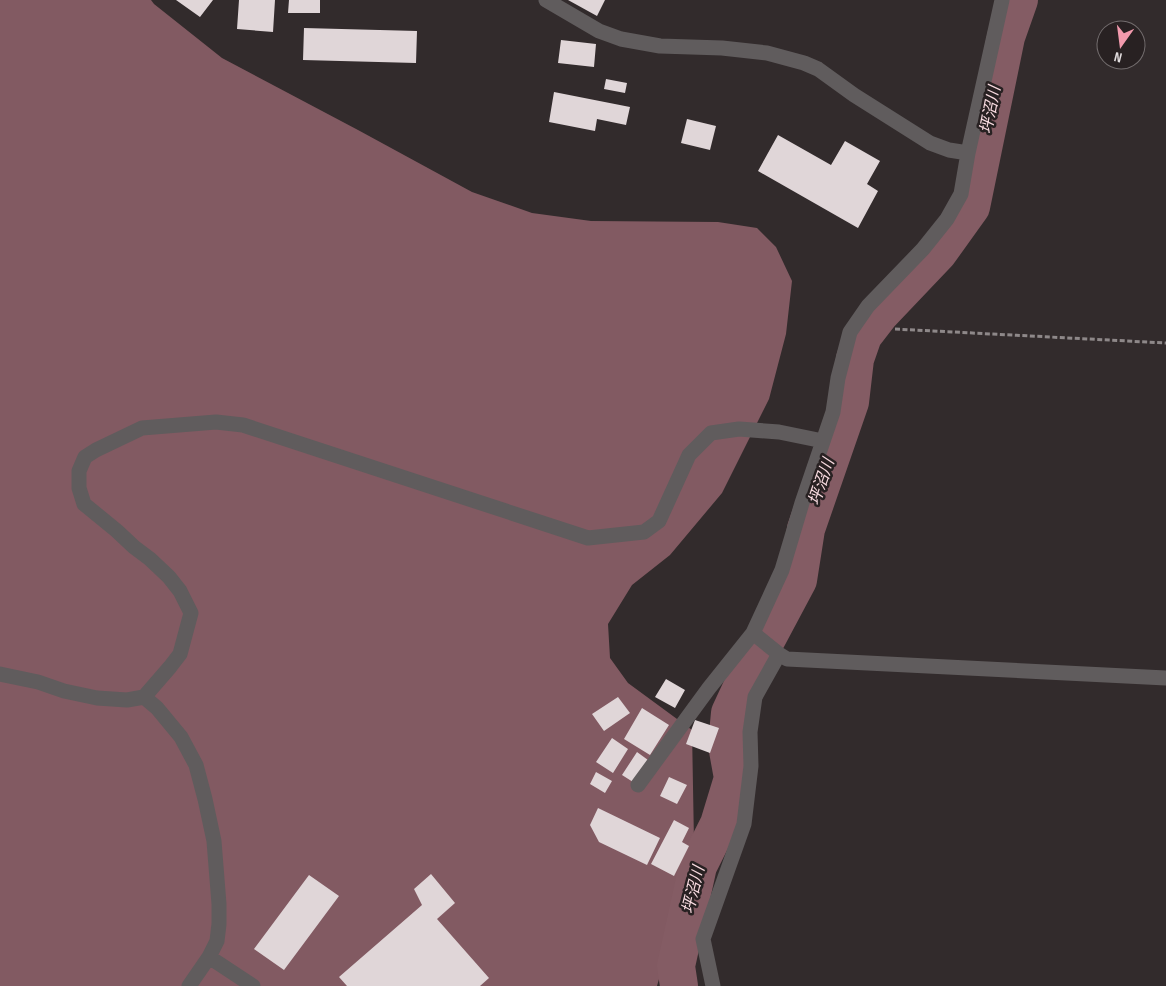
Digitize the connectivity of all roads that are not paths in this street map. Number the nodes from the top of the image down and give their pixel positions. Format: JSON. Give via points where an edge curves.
{"nodes":[{"id":1,"x":546,"y":0,"type":"edge"},
{"id":2,"x":1002,"y":0,"type":"edge"},
{"id":3,"x":968,"y":153,"type":"junction"},
{"id":4,"x":823,"y":441,"type":"junction"},
{"id":5,"x":756,"y":635,"type":"junction"},
{"id":6,"x":775,"y":651,"type":"junction"},
{"id":7,"x":0,"y":674,"type":"edge"},
{"id":8,"x":1166,"y":678,"type":"edge"},
{"id":9,"x":144,"y":697,"type":"junction"},
{"id":10,"x":638,"y":785,"type":"dead end"},
{"id":11,"x":209,"y":957,"type":"junction"},
{"id":12,"x":189,"y":986,"type":"edge"},
{"id":13,"x":253,"y":986,"type":"edge"},
{"id":14,"x":713,"y":986,"type":"edge"}],
"edges":[{"from":1,"to":3,"type":"street","via":[[599,31],[621,39],[660,46],[767,53],[818,69],[930,143]]},
{"from":2,"to":3,"type":"street"},
{"from":3,"to":4,"type":"street","via":[[961,194],[947,219],[868,306],[850,332],[833,412]]},
{"from":4,"to":5,"type":"street","via":[[782,570]]},
{"from":4,"to":9,"type":"street","via":[[780,432],[739,429],[711,434],[689,455],[659,521],[644,532],[588,538],[243,425],[216,422],[142,428],[85,458],[79,488],[84,504],[169,577],[191,613],[180,654]]},
{"from":5,"to":6,"type":"street"},
{"from":5,"to":10,"type":"street","via":[[709,688]]},
{"from":6,"to":8,"type":"street","via":[[787,658]]},
{"from":6,"to":14,"type":"street","via":[[755,696],[744,824],[703,939]]},
{"from":7,"to":9,"type":"street","via":[[97,698],[127,700]]},
{"from":9,"to":11,"type":"street","via":[[181,737],[196,765],[206,799],[220,904],[217,941]]},
{"from":11,"to":12,"type":"street"},
{"from":11,"to":13,"type":"street"}]}
